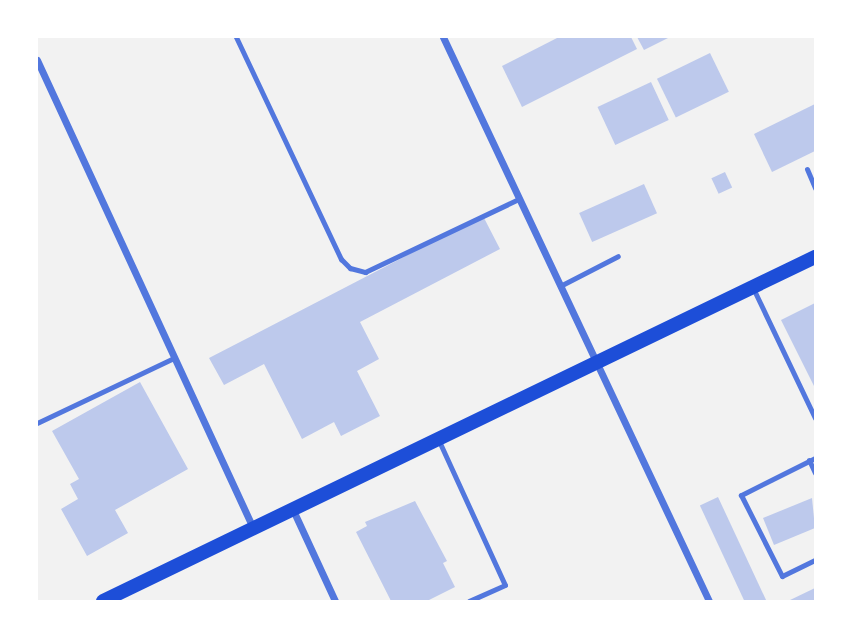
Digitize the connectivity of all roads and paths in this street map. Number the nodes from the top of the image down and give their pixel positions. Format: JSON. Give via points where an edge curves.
{"nodes":[{"id":1,"x":236,"y":37,"type":"edge"},
{"id":2,"x":443,"y":37,"type":"edge"},
{"id":3,"x":37,"y":60,"type":"edge"},
{"id":4,"x":807,"y":170,"type":"dead end"},
{"id":5,"x":815,"y":188,"type":"edge"},
{"id":6,"x":519,"y":199,"type":"junction"},
{"id":7,"x":618,"y":256,"type":"dead end"},
{"id":8,"x":815,"y":257,"type":"edge"},
{"id":9,"x":561,"y":286,"type":"junction"},
{"id":10,"x":753,"y":288,"type":"junction"},
{"id":11,"x":174,"y":358,"type":"junction"},
{"id":12,"x":596,"y":360,"type":"junction"},
{"id":13,"x":815,"y":418,"type":"edge"},
{"id":14,"x":37,"y":423,"type":"edge"},
{"id":15,"x":438,"y":438,"type":"junction"},
{"id":16,"x":812,"y":459,"type":"edge"},
{"id":17,"x":815,"y":473,"type":"edge"},
{"id":18,"x":293,"y":510,"type":"junction"},
{"id":19,"x":253,"y":528,"type":"junction"},
{"id":20,"x":815,"y":560,"type":"edge"},
{"id":21,"x":103,"y":601,"type":"edge"},
{"id":22,"x":335,"y":601,"type":"edge"},
{"id":23,"x":469,"y":601,"type":"edge"},
{"id":24,"x":709,"y":601,"type":"edge"}],
"edges":[{"from":1,"to":6,"type":"lane","via":[[341,259],[350,268],[365,271]]},
{"from":2,"to":6,"type":"street"},
{"from":3,"to":11,"type":"street"},
{"from":4,"to":5,"type":"lane"},
{"from":6,"to":9,"type":"street"},
{"from":7,"to":9,"type":"lane"},
{"from":8,"to":10,"type":"main road"},
{"from":9,"to":12,"type":"street"},
{"from":10,"to":12,"type":"main road"},
{"from":10,"to":13,"type":"lane"},
{"from":11,"to":14,"type":"lane"},
{"from":11,"to":19,"type":"street"},
{"from":12,"to":15,"type":"main road"},
{"from":12,"to":24,"type":"street"},
{"from":15,"to":18,"type":"main road"},
{"from":15,"to":23,"type":"lane","via":[[505,584]]},
{"from":16,"to":17,"type":"lane"},
{"from":16,"to":20,"type":"lane","via":[[741,495],[782,576]]},
{"from":18,"to":19,"type":"main road"},
{"from":18,"to":22,"type":"street"},
{"from":19,"to":21,"type":"main road"}]}
